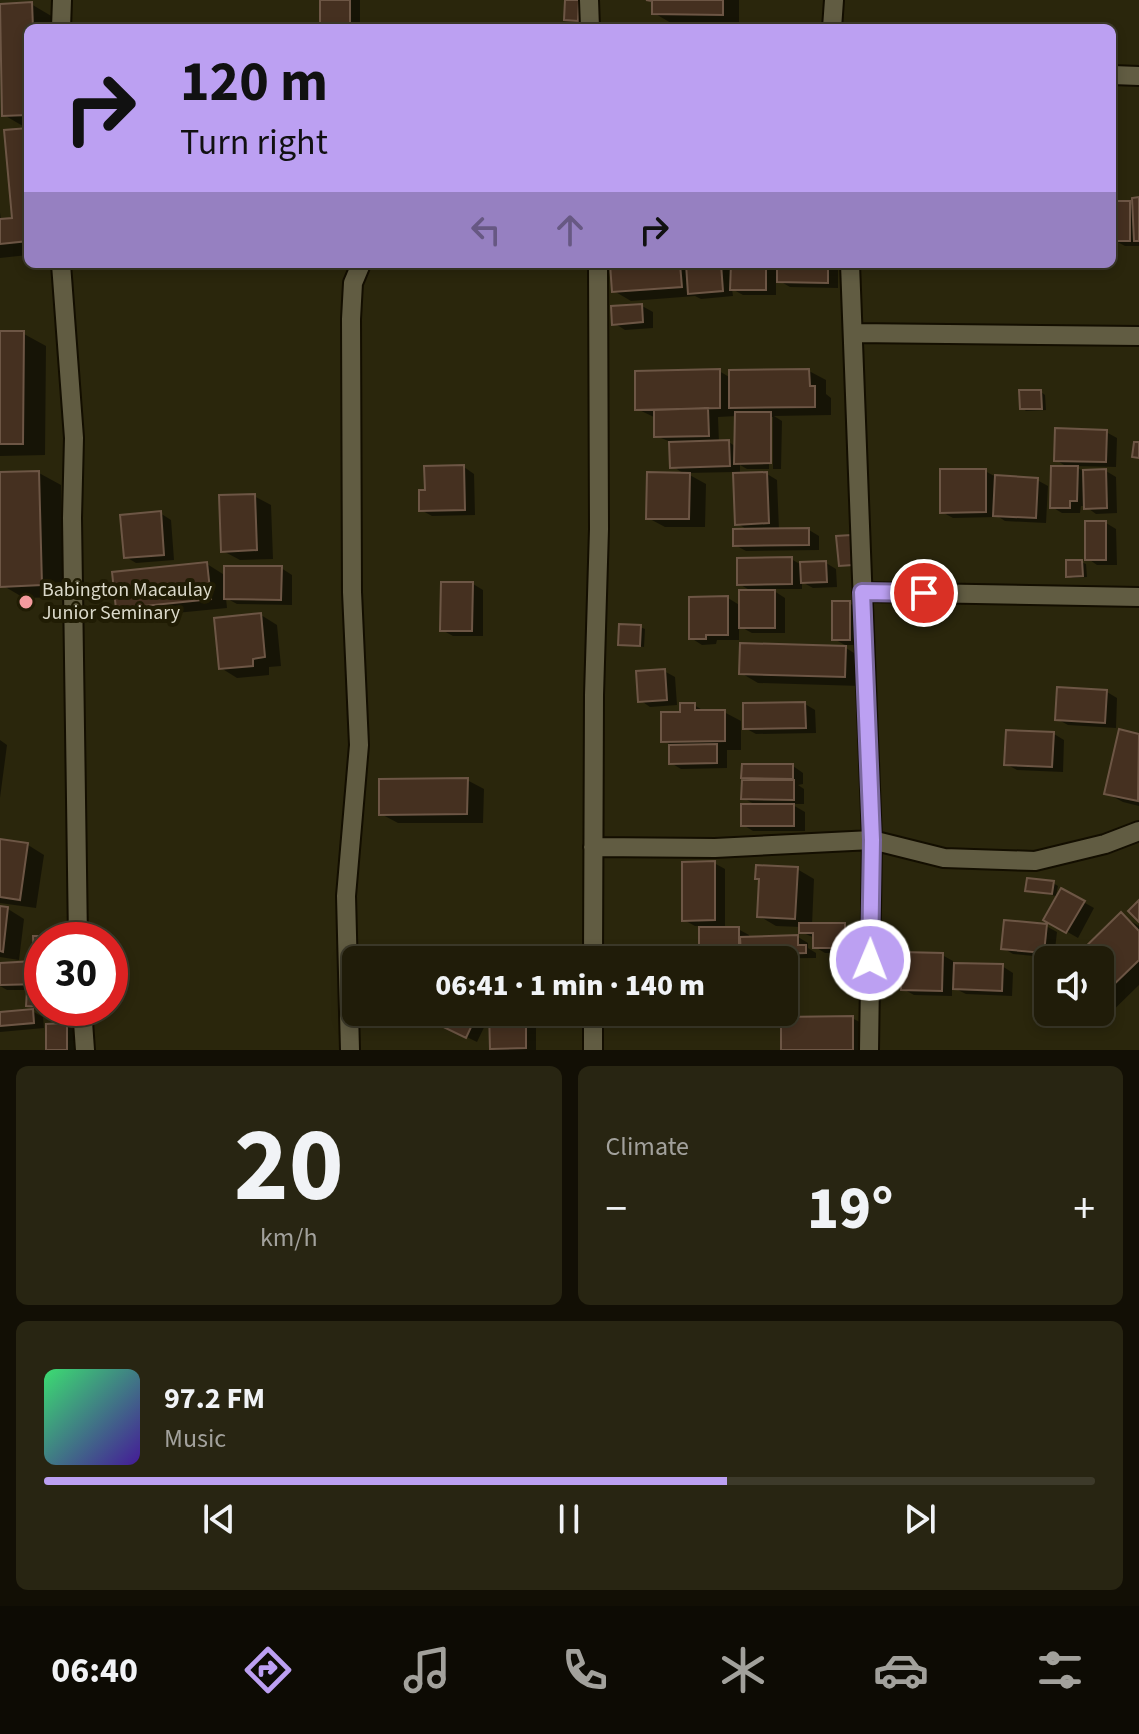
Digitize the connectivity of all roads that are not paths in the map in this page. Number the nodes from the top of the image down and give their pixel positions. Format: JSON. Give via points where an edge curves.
{"nodes":[{"id":1,"x":62,"y":0,"type":"edge"},
{"id":2,"x":589,"y":0,"type":"edge"},
{"id":3,"x":834,"y":0,"type":"edge"},
{"id":4,"x":61,"y":24,"type":"edge"},
{"id":5,"x":590,"y":24,"type":"edge"},
{"id":6,"x":832,"y":24,"type":"edge"},
{"id":7,"x":1116,"y":75,"type":"edge"},
{"id":8,"x":1139,"y":76,"type":"edge"},
{"id":9,"x":61,"y":268,"type":"edge"},
{"id":10,"x":359,"y":268,"type":"edge"},
{"id":11,"x":598,"y":268,"type":"edge"},
{"id":12,"x":850,"y":268,"type":"edge"},
{"id":13,"x":853,"y":333,"type":"junction"},
{"id":14,"x":1139,"y":336,"type":"edge"},
{"id":15,"x":862,"y":592,"type":"junction"},
{"id":16,"x":1139,"y":597,"type":"edge"},
{"id":17,"x":1139,"y":831,"type":"edge"},
{"id":18,"x":872,"y":840,"type":"junction"},
{"id":19,"x":593,"y":847,"type":"junction"},
{"id":20,"x":78,"y":922,"type":"edge"},
{"id":21,"x":593,"y":946,"type":"edge"},
{"id":22,"x":83,"y":1026,"type":"edge"},
{"id":23,"x":593,"y":1026,"type":"edge"},
{"id":24,"x":85,"y":1050,"type":"edge"},
{"id":25,"x":350,"y":1050,"type":"edge"},
{"id":26,"x":593,"y":1050,"type":"edge"},
{"id":27,"x":869,"y":1050,"type":"edge"}],
"edges":[{"from":1,"to":4,"type":"street"},
{"from":2,"to":5,"type":"street"},
{"from":3,"to":6,"type":"street"},
{"from":7,"to":8,"type":"street"},
{"from":9,"to":20,"type":"street","via":[[74,438]]},
{"from":10,"to":25,"type":"street","via":[[351,319],[352,592],[359,745],[346,896]]},
{"from":11,"to":19,"type":"street"},
{"from":12,"to":13,"type":"street"},
{"from":13,"to":14,"type":"street"},
{"from":13,"to":15,"type":"street"},
{"from":15,"to":16,"type":"street"},
{"from":15,"to":18,"type":"street"},
{"from":17,"to":18,"type":"street","via":[[1035,861],[944,858]]},
{"from":18,"to":19,"type":"street","via":[[715,848]]},
{"from":18,"to":27,"type":"street"},
{"from":19,"to":21,"type":"street"},
{"from":22,"to":24,"type":"street"},
{"from":23,"to":26,"type":"street"}]}
